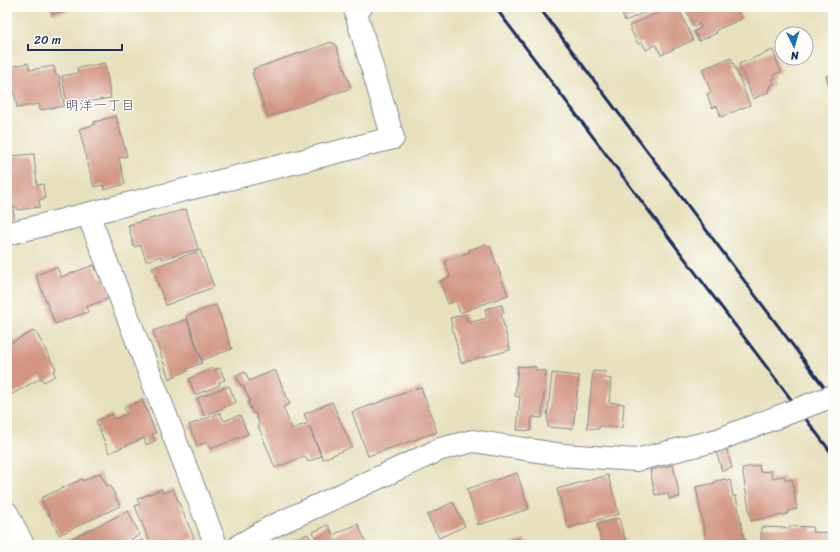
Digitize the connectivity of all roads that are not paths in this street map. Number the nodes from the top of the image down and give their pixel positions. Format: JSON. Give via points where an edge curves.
{"nodes":[{"id":1,"x":362,"y":7,"type":"edge"},
{"id":2,"x":88,"y":214,"type":"junction"},
{"id":3,"x":7,"y":234,"type":"edge"},
{"id":4,"x":833,"y":396,"type":"edge"},
{"id":5,"x":7,"y":513,"type":"edge"},
{"id":6,"x":23,"y":545,"type":"edge"},
{"id":7,"x":216,"y":545,"type":"edge"},
{"id":8,"x":240,"y":545,"type":"edge"}],
"edges":[{"from":1,"to":2,"type":"street","via":[[355,10],[393,138]]},
{"from":2,"to":3,"type":"street"},
{"from":2,"to":7,"type":"street"},
{"from":4,"to":8,"type":"street","bridge":true,"via":[[718,440],[636,460],[564,455],[473,441],[441,449],[270,527]]},
{"from":5,"to":6,"type":"street"}]}
